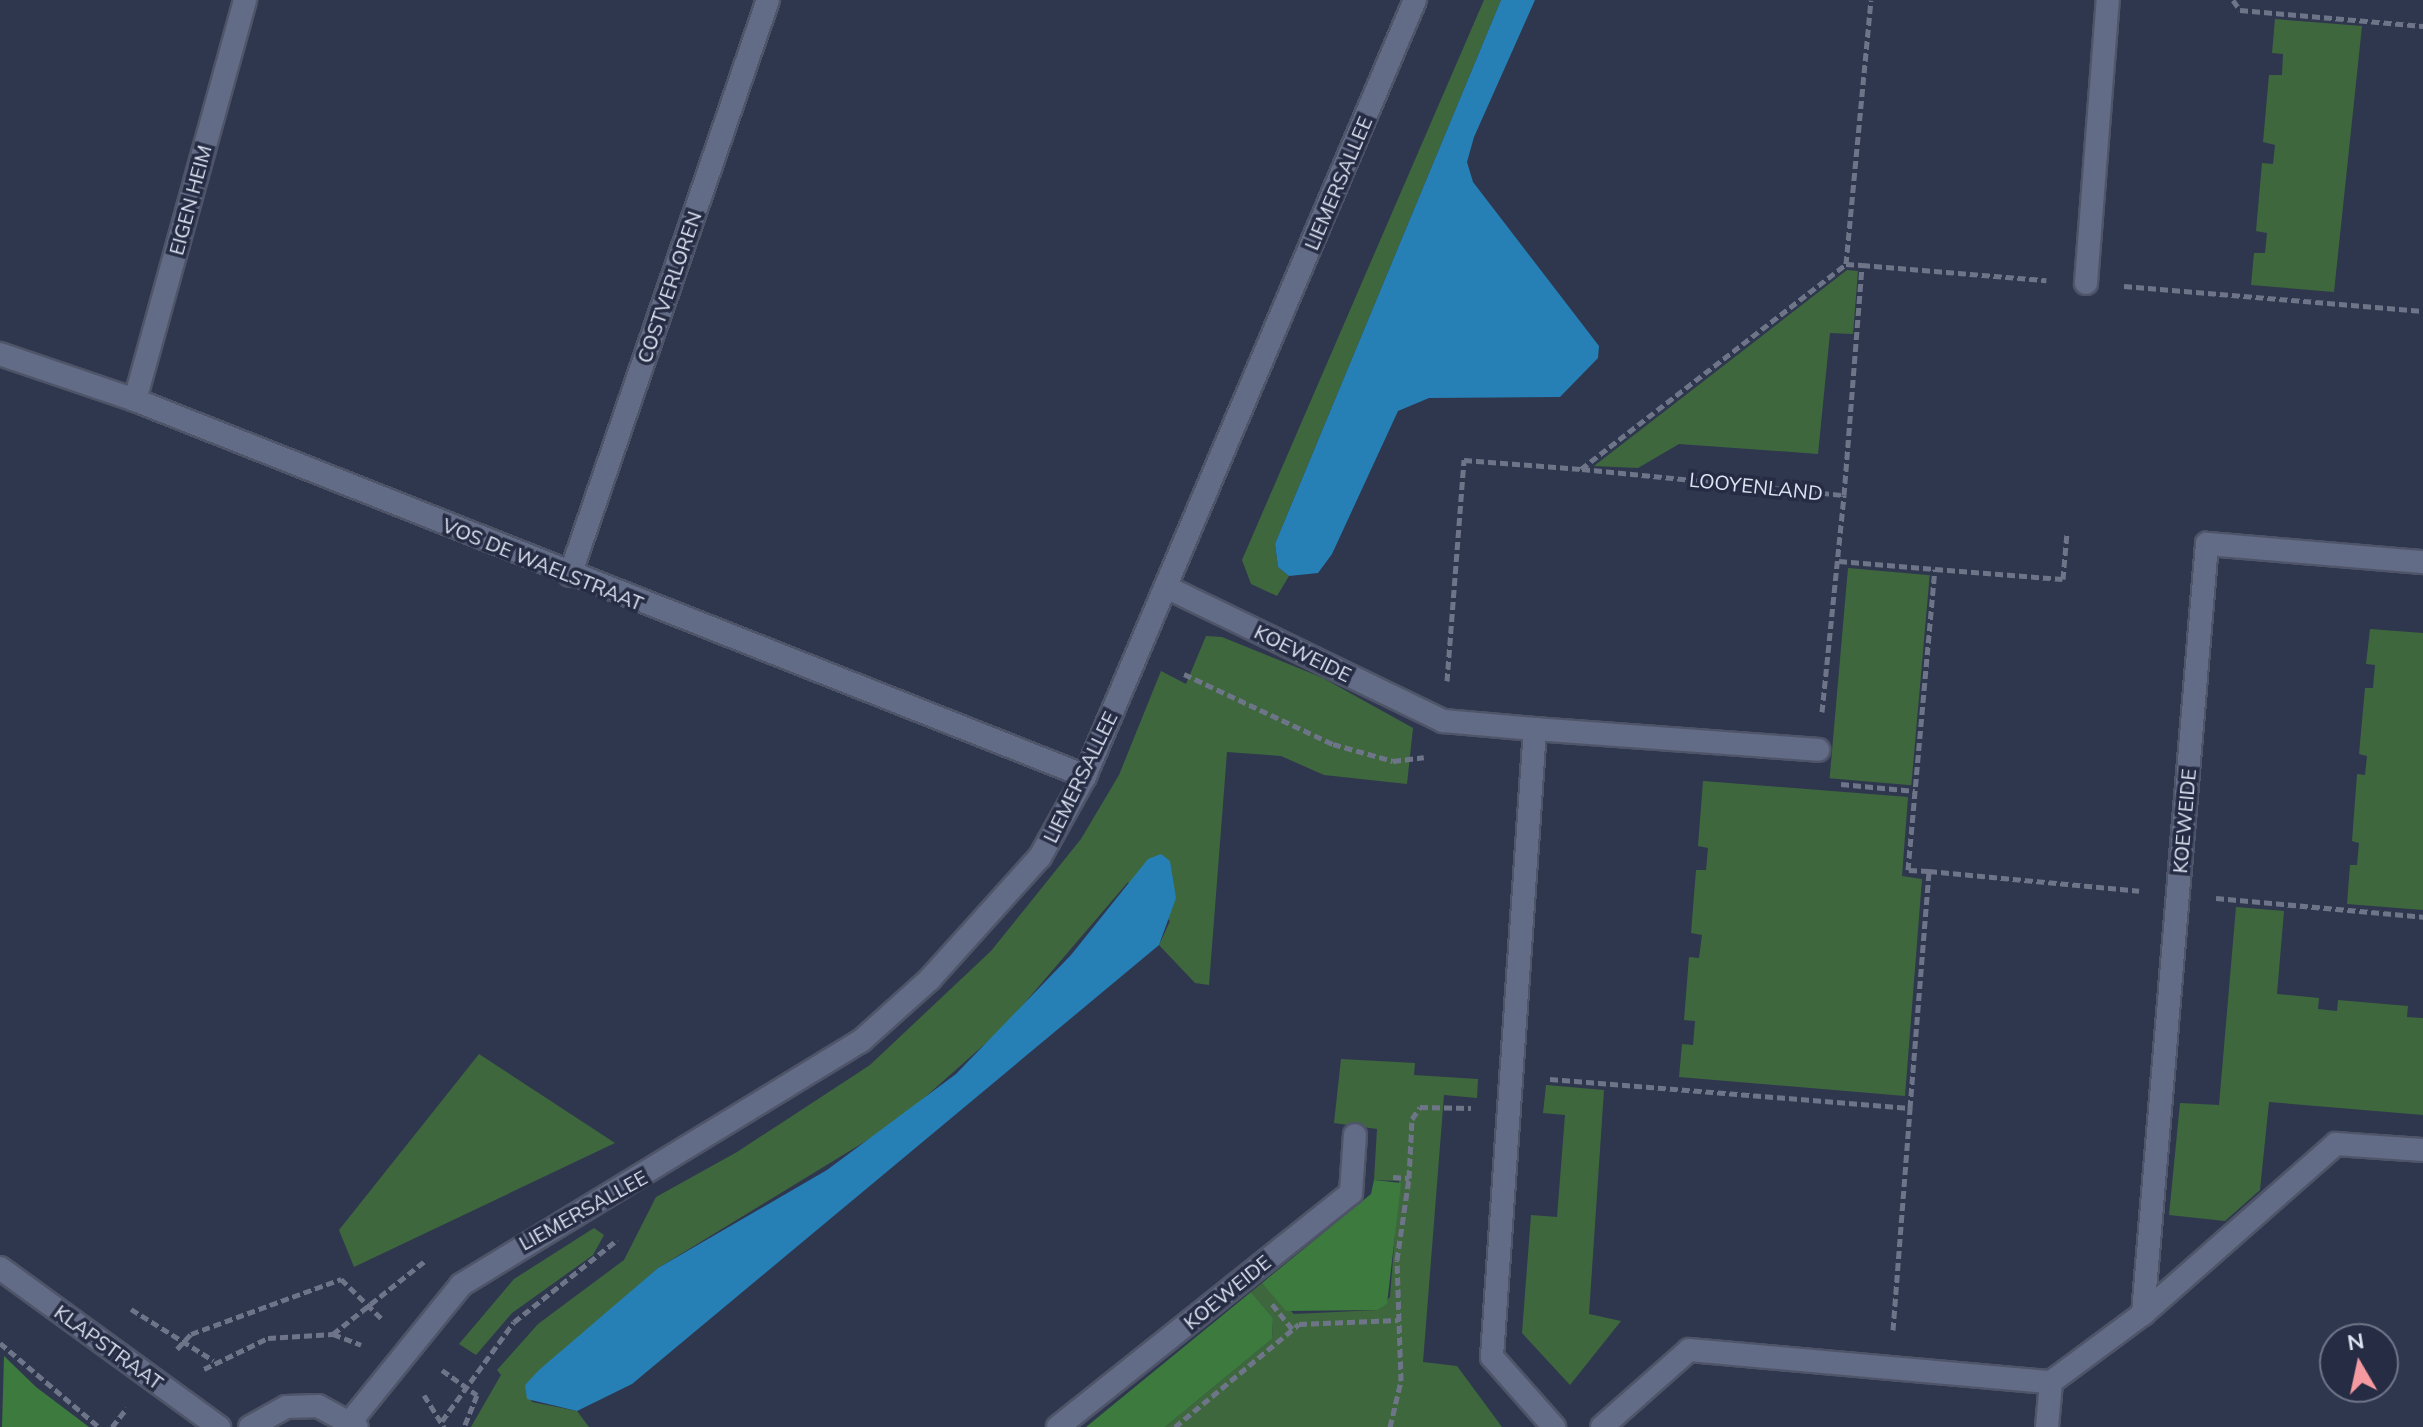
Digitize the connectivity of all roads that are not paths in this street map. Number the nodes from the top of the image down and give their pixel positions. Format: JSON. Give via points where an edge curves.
{"nodes":[{"id":1,"x":245,"y":0,"type":"edge"},
{"id":2,"x":768,"y":0,"type":"edge"},
{"id":3,"x":1415,"y":0,"type":"edge"},
{"id":4,"x":2108,"y":0,"type":"edge"},
{"id":5,"x":2086,"y":283,"type":"road end"},
{"id":6,"x":0,"y":354,"type":"edge"},
{"id":7,"x":135,"y":400,"type":"junction"},
{"id":8,"x":2423,"y":562,"type":"edge"},
{"id":9,"x":570,"y":575,"type":"junction"},
{"id":10,"x":1166,"y":587,"type":"junction"},
{"id":11,"x":1535,"y":729,"type":"junction"},
{"id":12,"x":1818,"y":750,"type":"road end"},
{"id":13,"x":1085,"y":776,"type":"junction"},
{"id":14,"x":1355,"y":1135,"type":"dead end"},
{"id":15,"x":2423,"y":1150,"type":"edge"},
{"id":16,"x":0,"y":1268,"type":"edge"},
{"id":17,"x":2143,"y":1314,"type":"junction"},
{"id":18,"x":2051,"y":1382,"type":"junction"},
{"id":19,"x":354,"y":1424,"type":"edge"},
{"id":20,"x":219,"y":1427,"type":"edge"},
{"id":21,"x":250,"y":1427,"type":"edge"},
{"id":22,"x":1058,"y":1427,"type":"edge"},
{"id":23,"x":1554,"y":1427,"type":"edge"},
{"id":24,"x":1602,"y":1427,"type":"edge"},
{"id":25,"x":2047,"y":1427,"type":"edge"}],
"edges":[{"from":1,"to":7,"type":"street","name":"EIGEN HEIM"},
{"from":2,"to":9,"type":"street","name":"COSTVERLOREN"},
{"from":3,"to":10,"type":"street","name":"LIEMERSALLEE"},
{"from":4,"to":5,"type":"street"},
{"from":6,"to":7,"type":"street","name":"VOS DE WAELSTRAAT"},
{"from":7,"to":9,"type":"street","name":"VOS DE WAELSTRAAT"},
{"from":8,"to":17,"type":"street","name":"KOEWEIDE","via":[[2207,544]]},
{"from":9,"to":13,"type":"street","name":"VOS DE WAELSTRAAT"},
{"from":10,"to":11,"type":"street","name":"KOEWEIDE","via":[[1443,721]]},
{"from":10,"to":13,"type":"street","name":"LIEMERSALLEE"},
{"from":11,"to":12,"type":"street","name":"KOEWEIDE"},
{"from":11,"to":23,"type":"street","via":[[1492,1357]]},
{"from":13,"to":19,"type":"street","name":"LIEMERSALLEE","via":[[1040,857],[907,1000],[861,1041],[647,1175],[480,1271],[402,1354]]},
{"from":14,"to":22,"type":"street","name":"KOEWEIDE","via":[[1351,1193]]},
{"from":15,"to":17,"type":"street","via":[[2336,1144]]},
{"from":16,"to":20,"type":"street","name":"KLAPSTRAAT"},
{"from":17,"to":18,"type":"street"},
{"from":18,"to":24,"type":"street","via":[[1689,1350]]},
{"from":18,"to":25,"type":"street"},
{"from":19,"to":21,"type":"street","via":[[318,1406],[286,1407]]}]}
